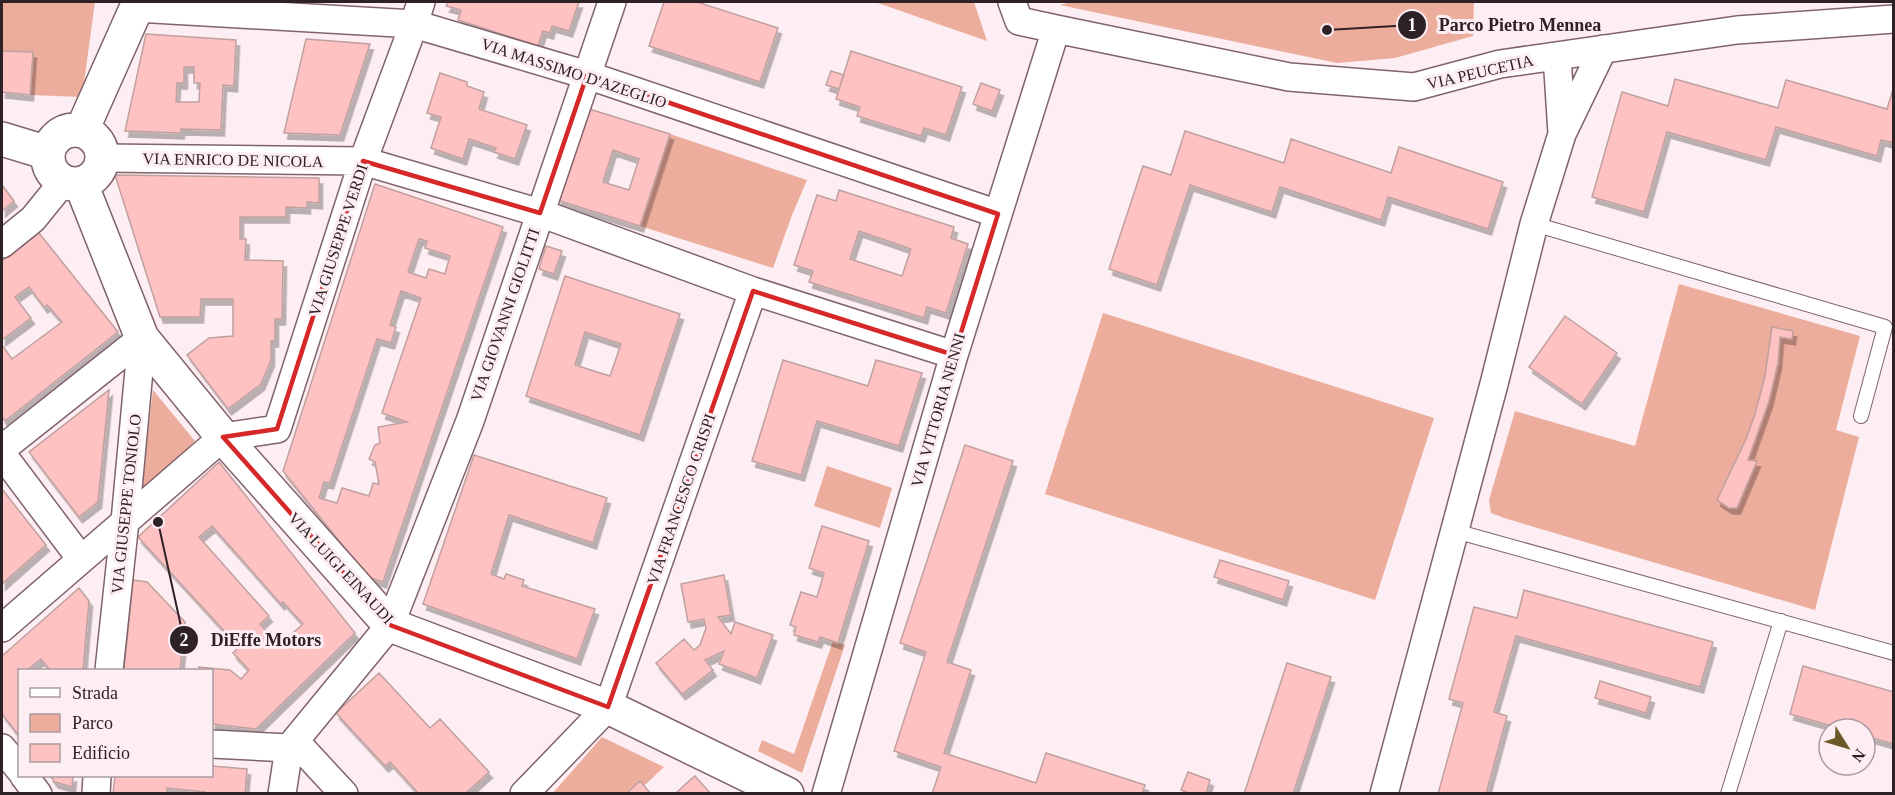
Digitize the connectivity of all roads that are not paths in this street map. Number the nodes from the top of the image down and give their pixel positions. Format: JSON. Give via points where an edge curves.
{"nodes":[{"id":1,"x":612,"y":2,"type":"edge"},
{"id":2,"x":1012,"y":2,"type":"edge"},
{"id":3,"x":137,"y":5,"type":"edge"},
{"id":4,"x":418,"y":13,"type":"edge"},
{"id":5,"x":1893,"y":20,"type":"edge"},
{"id":6,"x":1056,"y":29,"type":"junction"},
{"id":7,"x":1603,"y":49,"type":"junction"},
{"id":8,"x":1557,"y":56,"type":"junction"},
{"id":9,"x":587,"y":75,"type":"junction"},
{"id":10,"x":82,"y":130,"type":"junction"},
{"id":11,"x":1562,"y":134,"type":"junction"},
{"id":12,"x":2,"y":140,"type":"edge"},
{"id":13,"x":48,"y":153,"type":"junction"},
{"id":14,"x":102,"y":158,"type":"junction"},
{"id":15,"x":363,"y":161,"type":"junction"},
{"id":16,"x":72,"y":183,"type":"junction"},
{"id":17,"x":540,"y":213,"type":"junction"},
{"id":18,"x":998,"y":214,"type":"junction"},
{"id":19,"x":1534,"y":224,"type":"junction"},
{"id":20,"x":2,"y":244,"type":"edge"},
{"id":21,"x":753,"y":291,"type":"junction"},
{"id":22,"x":142,"y":338,"type":"junction"},
{"id":23,"x":954,"y":355,"type":"junction"},
{"id":24,"x":1861,"y":416,"type":"dead end"},
{"id":25,"x":223,"y":437,"type":"junction"},
{"id":26,"x":2,"y":449,"type":"edge"},
{"id":27,"x":2,"y":454,"type":"edge"},
{"id":28,"x":125,"y":521,"type":"junction"},
{"id":29,"x":1455,"y":531,"type":"junction"},
{"id":30,"x":81,"y":559,"type":"junction"},
{"id":31,"x":1781,"y":621,"type":"junction"},
{"id":32,"x":390,"y":625,"type":"junction"},
{"id":33,"x":2,"y":628,"type":"edge"},
{"id":34,"x":1893,"y":653,"type":"edge"},
{"id":35,"x":109,"y":669,"type":"edge"},
{"id":36,"x":608,"y":707,"type":"junction"},
{"id":37,"x":213,"y":744,"type":"edge"},
{"id":38,"x":292,"y":745,"type":"junction"},
{"id":39,"x":2,"y":748,"type":"edge"},
{"id":40,"x":18,"y":768,"type":"edge"},
{"id":41,"x":25,"y":777,"type":"edge"},
{"id":42,"x":97,"y":777,"type":"edge"},
{"id":43,"x":38,"y":794,"type":"edge"},
{"id":44,"x":96,"y":794,"type":"edge"},
{"id":45,"x":282,"y":794,"type":"edge"},
{"id":46,"x":344,"y":794,"type":"edge"},
{"id":47,"x":524,"y":794,"type":"edge"},
{"id":48,"x":787,"y":794,"type":"edge"},
{"id":49,"x":826,"y":794,"type":"edge"},
{"id":50,"x":1384,"y":794,"type":"edge"},
{"id":51,"x":1728,"y":794,"type":"edge"}],
"edges":[{"from":1,"to":9,"type":"street","name":"VIA GIOVANNI GIOLITTI"},
{"from":2,"to":6,"type":"street","name":"VIA PEUCETIA","via":[[1019,21]]},
{"from":3,"to":4,"type":"street","name":"VIA MASSIMO D'AZEGLIO"},
{"from":3,"to":10,"type":"main road"},
{"from":4,"to":9,"type":"street","name":"VIA MASSIMO D'AZEGLIO"},
{"from":4,"to":15,"type":"street","name":"VIA GIUSEPPE VERDI"},
{"from":5,"to":7,"type":"street","name":"VIA PEUCETIA","via":[[1737,30]]},
{"from":6,"to":8,"type":"street","name":"VIA PEUCETIA","via":[[1289,77],[1414,87],[1500,64]]},
{"from":6,"to":18,"type":"street","name":"VIA VITTORIA NENNI"},
{"from":7,"to":8,"type":"street","name":"VIA PEUCETIA"},
{"from":7,"to":11,"type":"street"},
{"from":8,"to":11,"type":"street"},
{"from":9,"to":17,"type":"street","name":"VIA GIOVANNI GIOLITTI"},
{"from":9,"to":18,"type":"street","name":"VIA MASSIMO D'AZEGLIO"},
{"from":10,"to":13,"type":"main road","via":[[56,136]]},
{"from":10,"to":14,"type":"main road","via":[[97,141]]},
{"from":11,"to":19,"type":"street"},
{"from":12,"to":13,"type":"main road"},
{"from":13,"to":16,"type":"main road","name":"VIA LUIGI EINAUDI","via":[[50,170]]},
{"from":14,"to":15,"type":"street","name":"VIA ENRICO DE NICOLA"},
{"from":14,"to":16,"type":"main road","via":[[96,175]]},
{"from":15,"to":17,"type":"street"},
{"from":15,"to":25,"type":"street","name":"VIA GIUSEPPE VERDI","via":[[276,429]]},
{"from":16,"to":20,"type":"street"},
{"from":16,"to":22,"type":"main road","name":"VIA LUIGI EINAUDI"},
{"from":17,"to":21,"type":"street"},
{"from":17,"to":32,"type":"street","name":"VIA GIOVANNI GIOLITTI","via":[[470,421]]},
{"from":18,"to":23,"type":"street","name":"VIA VITTORIA NENNI"},
{"from":19,"to":24,"type":"lane","via":[[1885,327]]},
{"from":19,"to":29,"type":"street"},
{"from":21,"to":23,"type":"street"},
{"from":21,"to":36,"type":"street","name":"VIA FRANCESCO CRISPI"},
{"from":22,"to":25,"type":"main road","name":"VIA LUIGI EINAUDI"},
{"from":22,"to":26,"type":"street"},
{"from":22,"to":28,"type":"street","name":"VIA GIUSEPPE TONIOLO"},
{"from":23,"to":49,"type":"street","name":"VIA VITTORIA NENNI"},
{"from":25,"to":28,"type":"street"},
{"from":25,"to":32,"type":"main road","name":"VIA LUIGI EINAUDI"},
{"from":27,"to":30,"type":"street"},
{"from":28,"to":30,"type":"street"},
{"from":28,"to":35,"type":"street","name":"VIA GIUSEPPE TONIOLO"},
{"from":29,"to":31,"type":"lane"},
{"from":29,"to":50,"type":"street"},
{"from":30,"to":33,"type":"street"},
{"from":31,"to":34,"type":"lane"},
{"from":31,"to":51,"type":"lane"},
{"from":32,"to":36,"type":"main road","name":"VIA LUIGI EINAUDI"},
{"from":32,"to":38,"type":"street","name":"VIA GIOVANNI GIOLITTI"},
{"from":36,"to":47,"type":"street"},
{"from":36,"to":48,"type":"main road","name":"VIA LUIGI EINAUDI"},
{"from":37,"to":38,"type":"street"},
{"from":38,"to":45,"type":"street"},
{"from":38,"to":46,"type":"street"},
{"from":39,"to":40,"type":"street"},
{"from":41,"to":43,"type":"street"},
{"from":42,"to":44,"type":"street"}]}
